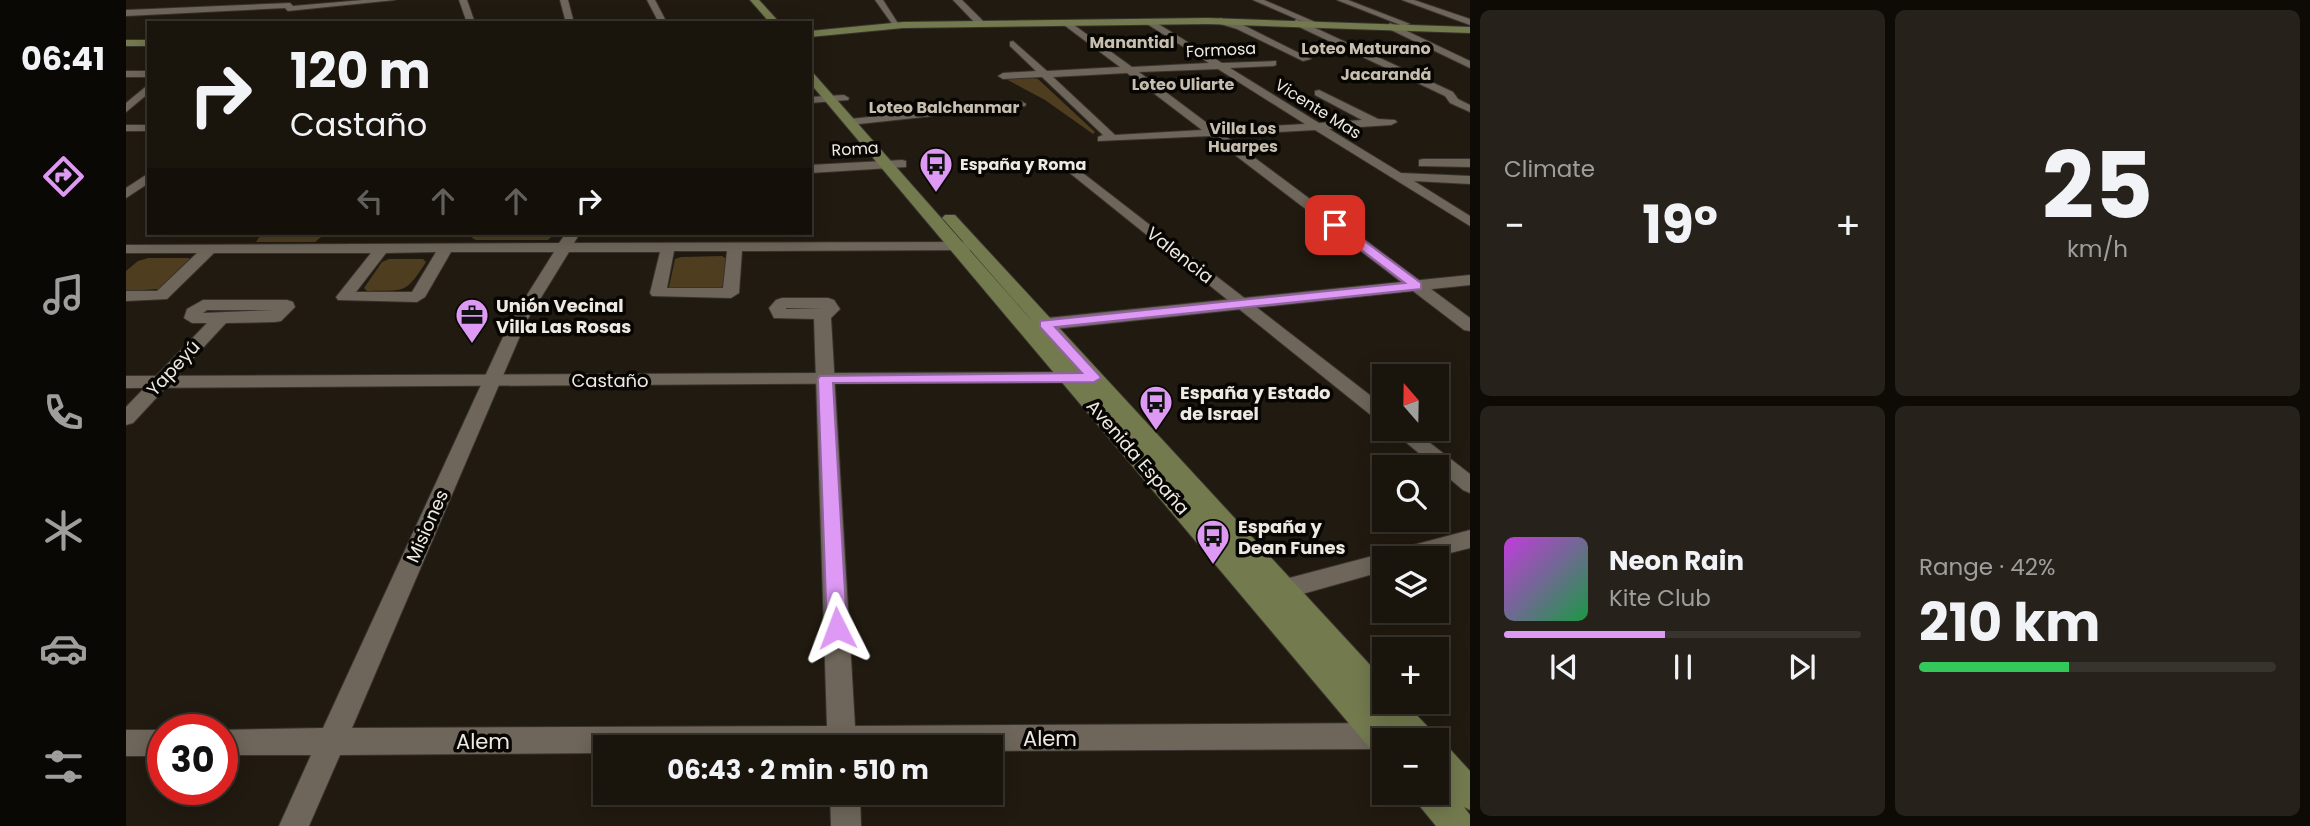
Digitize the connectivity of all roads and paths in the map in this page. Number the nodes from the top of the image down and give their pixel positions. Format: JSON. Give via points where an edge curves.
{"nodes":[{"id":1,"x":188,"y":0,"type":"edge"},
{"id":2,"x":391,"y":0,"type":"edge"},
{"id":3,"x":463,"y":0,"type":"edge"},
{"id":4,"x":564,"y":0,"type":"edge"},
{"id":5,"x":651,"y":0,"type":"edge"},
{"id":6,"x":745,"y":0,"type":"edge"},
{"id":7,"x":754,"y":0,"type":"edge"},
{"id":8,"x":879,"y":0,"type":"edge"},
{"id":9,"x":957,"y":0,"type":"edge"},
{"id":10,"x":1257,"y":0,"type":"edge"},
{"id":11,"x":1341,"y":0,"type":"edge"},
{"id":12,"x":1406,"y":0,"type":"edge"},
{"id":13,"x":290,"y":5,"type":"edge"},
{"id":14,"x":1422,"y":6,"type":"junction"},
{"id":15,"x":174,"y":10,"type":"junction"},
{"id":16,"x":1367,"y":10,"type":"junction"},
{"id":17,"x":126,"y":13,"type":"edge"},
{"id":18,"x":470,"y":21,"type":"edge"},
{"id":19,"x":569,"y":21,"type":"edge"},
{"id":20,"x":662,"y":21,"type":"edge"},
{"id":21,"x":762,"y":21,"type":"edge"},
{"id":22,"x":773,"y":21,"type":"edge"},
{"id":23,"x":1220,"y":21,"type":"junction"},
{"id":24,"x":1150,"y":22,"type":"junction"},
{"id":25,"x":1296,"y":22,"type":"junction"},
{"id":26,"x":1470,"y":22,"type":"edge"},
{"id":27,"x":1067,"y":23,"type":"junction"},
{"id":28,"x":1316,"y":23,"type":"junction"},
{"id":29,"x":981,"y":24,"type":"junction"},
{"id":30,"x":898,"y":26,"type":"junction"},
{"id":31,"x":1390,"y":26,"type":"junction"},
{"id":32,"x":1415,"y":27,"type":"junction"},
{"id":33,"x":1470,"y":30,"type":"edge"},
{"id":34,"x":812,"y":34,"type":"edge"},
{"id":35,"x":126,"y":43,"type":"edge"},
{"id":36,"x":147,"y":43,"type":"edge"},
{"id":37,"x":1013,"y":44,"type":"dead end"},
{"id":38,"x":1306,"y":59,"type":"dead end"},
{"id":39,"x":1273,"y":64,"type":"dead end"},
{"id":40,"x":812,"y":65,"type":"edge"},
{"id":41,"x":1470,"y":65,"type":"edge"},
{"id":42,"x":1220,"y":66,"type":"junction"},
{"id":43,"x":1129,"y":70,"type":"junction"},
{"id":44,"x":126,"y":74,"type":"edge"},
{"id":45,"x":147,"y":74,"type":"edge"},
{"id":46,"x":1043,"y":74,"type":"junction"},
{"id":47,"x":1003,"y":76,"type":"dead end"},
{"id":48,"x":812,"y":78,"type":"edge"},
{"id":49,"x":1433,"y":81,"type":"dead end"},
{"id":50,"x":147,"y":89,"type":"edge"},
{"id":51,"x":1320,"y":93,"type":"dead end"},
{"id":52,"x":836,"y":99,"type":"junction"},
{"id":53,"x":812,"y":100,"type":"edge"},
{"id":54,"x":1021,"y":104,"type":"dead end"},
{"id":55,"x":126,"y":109,"type":"edge"},
{"id":56,"x":1470,"y":109,"type":"edge"},
{"id":57,"x":857,"y":122,"type":"junction"},
{"id":58,"x":1375,"y":122,"type":"junction"},
{"id":59,"x":1391,"y":122,"type":"dead end"},
{"id":60,"x":1317,"y":126,"type":"junction"},
{"id":61,"x":126,"y":128,"type":"edge"},
{"id":62,"x":147,"y":128,"type":"edge"},
{"id":63,"x":1212,"y":132,"type":"junction"},
{"id":64,"x":1446,"y":162,"type":"junction"},
{"id":65,"x":1423,"y":163,"type":"dead end"},
{"id":66,"x":1470,"y":163,"type":"edge"},
{"id":67,"x":894,"y":165,"type":"junction"},
{"id":68,"x":812,"y":169,"type":"edge"},
{"id":69,"x":1075,"y":171,"type":"dead end"},
{"id":70,"x":1399,"y":177,"type":"junction"},
{"id":71,"x":147,"y":179,"type":"edge"},
{"id":72,"x":1469,"y":180,"type":"edge"},
{"id":73,"x":126,"y":196,"type":"edge"},
{"id":74,"x":147,"y":198,"type":"edge"},
{"id":75,"x":1470,"y":222,"type":"edge"},
{"id":76,"x":253,"y":235,"type":"edge"},
{"id":77,"x":331,"y":235,"type":"edge"},
{"id":78,"x":461,"y":235,"type":"edge"},
{"id":79,"x":568,"y":240,"type":"edge"},
{"id":80,"x":956,"y":246,"type":"junction"},
{"id":81,"x":975,"y":246,"type":"junction"},
{"id":82,"x":668,"y":247,"type":"junction"},
{"id":83,"x":735,"y":247,"type":"junction"},
{"id":84,"x":319,"y":248,"type":"junction"},
{"id":85,"x":382,"y":248,"type":"junction"},
{"id":86,"x":449,"y":248,"type":"junction"},
{"id":87,"x":126,"y":249,"type":"edge"},
{"id":88,"x":144,"y":249,"type":"junction"},
{"id":89,"x":211,"y":249,"type":"junction"},
{"id":90,"x":239,"y":249,"type":"junction"},
{"id":91,"x":126,"y":265,"type":"edge"},
{"id":92,"x":1470,"y":281,"type":"edge"},
{"id":93,"x":1417,"y":286,"type":"junction"},
{"id":94,"x":658,"y":293,"type":"joint"},
{"id":95,"x":126,"y":296,"type":"edge"},
{"id":96,"x":1242,"y":304,"type":"junction"},
{"id":97,"x":822,"y":314,"type":"dead end"},
{"id":98,"x":221,"y":318,"type":"dead end"},
{"id":99,"x":1045,"y":324,"type":"junction"},
{"id":100,"x":1025,"y":326,"type":"junction"},
{"id":101,"x":1470,"y":326,"type":"edge"},
{"id":102,"x":1082,"y":378,"type":"junction"},
{"id":103,"x":825,"y":379,"type":"junction"},
{"id":104,"x":492,"y":380,"type":"junction"},
{"id":105,"x":126,"y":382,"type":"edge"},
{"id":106,"x":161,"y":382,"type":"junction"},
{"id":107,"x":1372,"y":407,"type":"edge"},
{"id":108,"x":126,"y":419,"type":"edge"},
{"id":109,"x":1415,"y":441,"type":"edge"},
{"id":110,"x":1470,"y":485,"type":"edge"},
{"id":111,"x":1470,"y":538,"type":"edge"},
{"id":112,"x":1441,"y":546,"type":"edge"},
{"id":113,"x":1372,"y":565,"type":"edge"},
{"id":114,"x":1284,"y":589,"type":"junction"},
{"id":115,"x":1259,"y":596,"type":"junction"},
{"id":116,"x":1372,"y":687,"type":"edge"},
{"id":117,"x":1397,"y":714,"type":"edge"},
{"id":118,"x":1373,"y":728,"type":"edge"},
{"id":119,"x":1409,"y":728,"type":"edge"},
{"id":120,"x":842,"y":735,"type":"edge"},
{"id":121,"x":1372,"y":739,"type":"edge"},
{"id":122,"x":238,"y":742,"type":"edge"},
{"id":123,"x":331,"y":742,"type":"junction"},
{"id":124,"x":1003,"y":742,"type":"edge"},
{"id":125,"x":126,"y":743,"type":"edge"},
{"id":126,"x":147,"y":743,"type":"edge"},
{"id":127,"x":593,"y":743,"type":"edge"},
{"id":128,"x":1449,"y":772,"type":"edge"},
{"id":129,"x":1470,"y":794,"type":"edge"},
{"id":130,"x":845,"y":805,"type":"edge"},
{"id":131,"x":1440,"y":805,"type":"edge"},
{"id":132,"x":294,"y":826,"type":"edge"},
{"id":133,"x":846,"y":826,"type":"edge"},
{"id":134,"x":1458,"y":826,"type":"edge"}],
"edges":[{"from":1,"to":15,"type":"street"},
{"from":2,"to":13,"type":"street"},
{"from":3,"to":18,"type":"street"},
{"from":4,"to":19,"type":"street"},
{"from":5,"to":20,"type":"street"},
{"from":6,"to":21,"type":"main road"},
{"from":7,"to":22,"type":"main road"},
{"from":8,"to":30,"type":"street"},
{"from":9,"to":29,"type":"street"},
{"from":10,"to":28,"type":"street"},
{"from":11,"to":16,"type":"street"},
{"from":12,"to":14,"type":"street"},
{"from":13,"to":15,"type":"street"},
{"from":14,"to":16,"type":"street"},
{"from":14,"to":26,"type":"street"},
{"from":15,"to":17,"type":"street"},
{"from":16,"to":32,"type":"street"},
{"from":23,"to":24,"type":"main road"},
{"from":23,"to":25,"type":"main road"},
{"from":23,"to":38,"type":"street"},
{"from":24,"to":27,"type":"main road"},
{"from":24,"to":42,"type":"street","name":"Vicente Mas"},
{"from":25,"to":28,"type":"main road"},
{"from":25,"to":56,"type":"street","via":[[1449,93]]},
{"from":27,"to":29,"type":"main road"},
{"from":27,"to":43,"type":"street"},
{"from":28,"to":31,"type":"main road"},
{"from":28,"to":49,"type":"street","via":[[1443,81]]},
{"from":29,"to":30,"type":"main road"},
{"from":30,"to":34,"type":"main road"},
{"from":31,"to":32,"type":"main road"},
{"from":31,"to":41,"type":"street"},
{"from":32,"to":33,"type":"main road"},
{"from":35,"to":36,"type":"main road"},
{"from":37,"to":46,"type":"street"},
{"from":39,"to":42,"type":"street","name":"Formosa"},
{"from":40,"to":52,"type":"main road","name":"Avenida España"},
{"from":42,"to":43,"type":"street","name":"Formosa"},
{"from":42,"to":60,"type":"street","name":"Vicente Mas"},
{"from":43,"to":46,"type":"street","name":"Formosa"},
{"from":43,"to":63,"type":"street"},
{"from":44,"to":45,"type":"street"},
{"from":46,"to":47,"type":"street","name":"Formosa"},
{"from":46,"to":63,"type":"street","via":[[1107,139]]},
{"from":48,"to":52,"type":"main road","name":"Avenida España"},
{"from":50,"to":55,"type":"street"},
{"from":51,"to":58,"type":"street"},
{"from":52,"to":53,"type":"street"},
{"from":52,"to":57,"type":"main road","name":"Avenida España"},
{"from":54,"to":57,"type":"street"},
{"from":57,"to":67,"type":"main road","name":"Avenida España"},
{"from":58,"to":59,"type":"street"},
{"from":58,"to":60,"type":"street"},
{"from":60,"to":63,"type":"street"},
{"from":60,"to":70,"type":"street","name":"Vicente Mas"},
{"from":61,"to":62,"type":"street"},
{"from":63,"to":93,"type":"street"},
{"from":64,"to":65,"type":"street"},
{"from":64,"to":66,"type":"street"},
{"from":64,"to":72,"type":"street"},
{"from":67,"to":68,"type":"street","name":"Roma"},
{"from":67,"to":80,"type":"main road","name":"Avenida España"},
{"from":67,"to":81,"type":"main road","name":"Avenida España"},
{"from":69,"to":96,"type":"street","name":"Valencia"},
{"from":70,"to":72,"type":"street"},
{"from":70,"to":75,"type":"street","name":"Vicente Mas"},
{"from":71,"to":73,"type":"street"},
{"from":73,"to":74,"type":"street"},
{"from":76,"to":90,"type":"street"},
{"from":77,"to":84,"type":"street"},
{"from":78,"to":86,"type":"street"},
{"from":79,"to":82,"type":"street"},
{"from":79,"to":86,"type":"street"},
{"from":79,"to":104,"type":"street","name":"Misiones","via":[[518,322]]},
{"from":80,"to":81,"type":"street"},
{"from":80,"to":83,"type":"street"},
{"from":80,"to":100,"type":"main road","name":"Avenida España"},
{"from":81,"to":99,"type":"main road","name":"Avenida España"},
{"from":82,"to":83,"type":"street"},
{"from":82,"to":94,"type":"street"},
{"from":83,"to":94,"type":"street","via":[[731,293]]},
{"from":84,"to":85,"type":"street"},
{"from":84,"to":90,"type":"street"},
{"from":85,"to":86,"type":"street"},
{"from":85,"to":86,"type":"street","via":[[344,297],[417,297]]},
{"from":87,"to":88,"type":"street"},
{"from":88,"to":89,"type":"street"},
{"from":88,"to":91,"type":"street"},
{"from":89,"to":90,"type":"street"},
{"from":89,"to":95,"type":"street","via":[[162,296]]},
{"from":92,"to":93,"type":"street"},
{"from":93,"to":96,"type":"street"},
{"from":93,"to":101,"type":"street"},
{"from":96,"to":99,"type":"street"},
{"from":96,"to":107,"type":"street","name":"Valencia"},
{"from":97,"to":103,"type":"street"},
{"from":98,"to":106,"type":"street","name":"Yapeyú"},
{"from":99,"to":100,"type":"street"},
{"from":99,"to":102,"type":"main road","name":"Avenida España"},
{"from":100,"to":102,"type":"main road","name":"Avenida España"},
{"from":102,"to":103,"type":"street","name":"Castaño"},
{"from":102,"to":114,"type":"main road","name":"Avenida España"},
{"from":102,"to":115,"type":"main road","name":"Avenida España"},
{"from":103,"to":104,"type":"street","name":"Castaño"},
{"from":103,"to":120,"type":"street"},
{"from":104,"to":106,"type":"street","name":"Castaño"},
{"from":104,"to":123,"type":"street","name":"Misiones"},
{"from":105,"to":106,"type":"street","name":"Castaño"},
{"from":106,"to":108,"type":"street","name":"Yapeyú"},
{"from":109,"to":110,"type":"street"},
{"from":111,"to":112,"type":"street"},
{"from":113,"to":114,"type":"street"},
{"from":114,"to":115,"type":"street"},
{"from":114,"to":116,"type":"main road","name":"Avenida España"},
{"from":115,"to":118,"type":"main road","name":"Avenida España"},
{"from":117,"to":119,"type":"main road","name":"Avenida España"},
{"from":121,"to":124,"type":"street","name":"Alem"},
{"from":122,"to":123,"type":"street","name":"Alem"},
{"from":123,"to":127,"type":"street","name":"Alem"},
{"from":123,"to":132,"type":"street","name":"Misiones"},
{"from":125,"to":126,"type":"street"},
{"from":128,"to":129,"type":"main road","name":"Avenida España"},
{"from":130,"to":133,"type":"street"},
{"from":131,"to":134,"type":"main road"}]}
